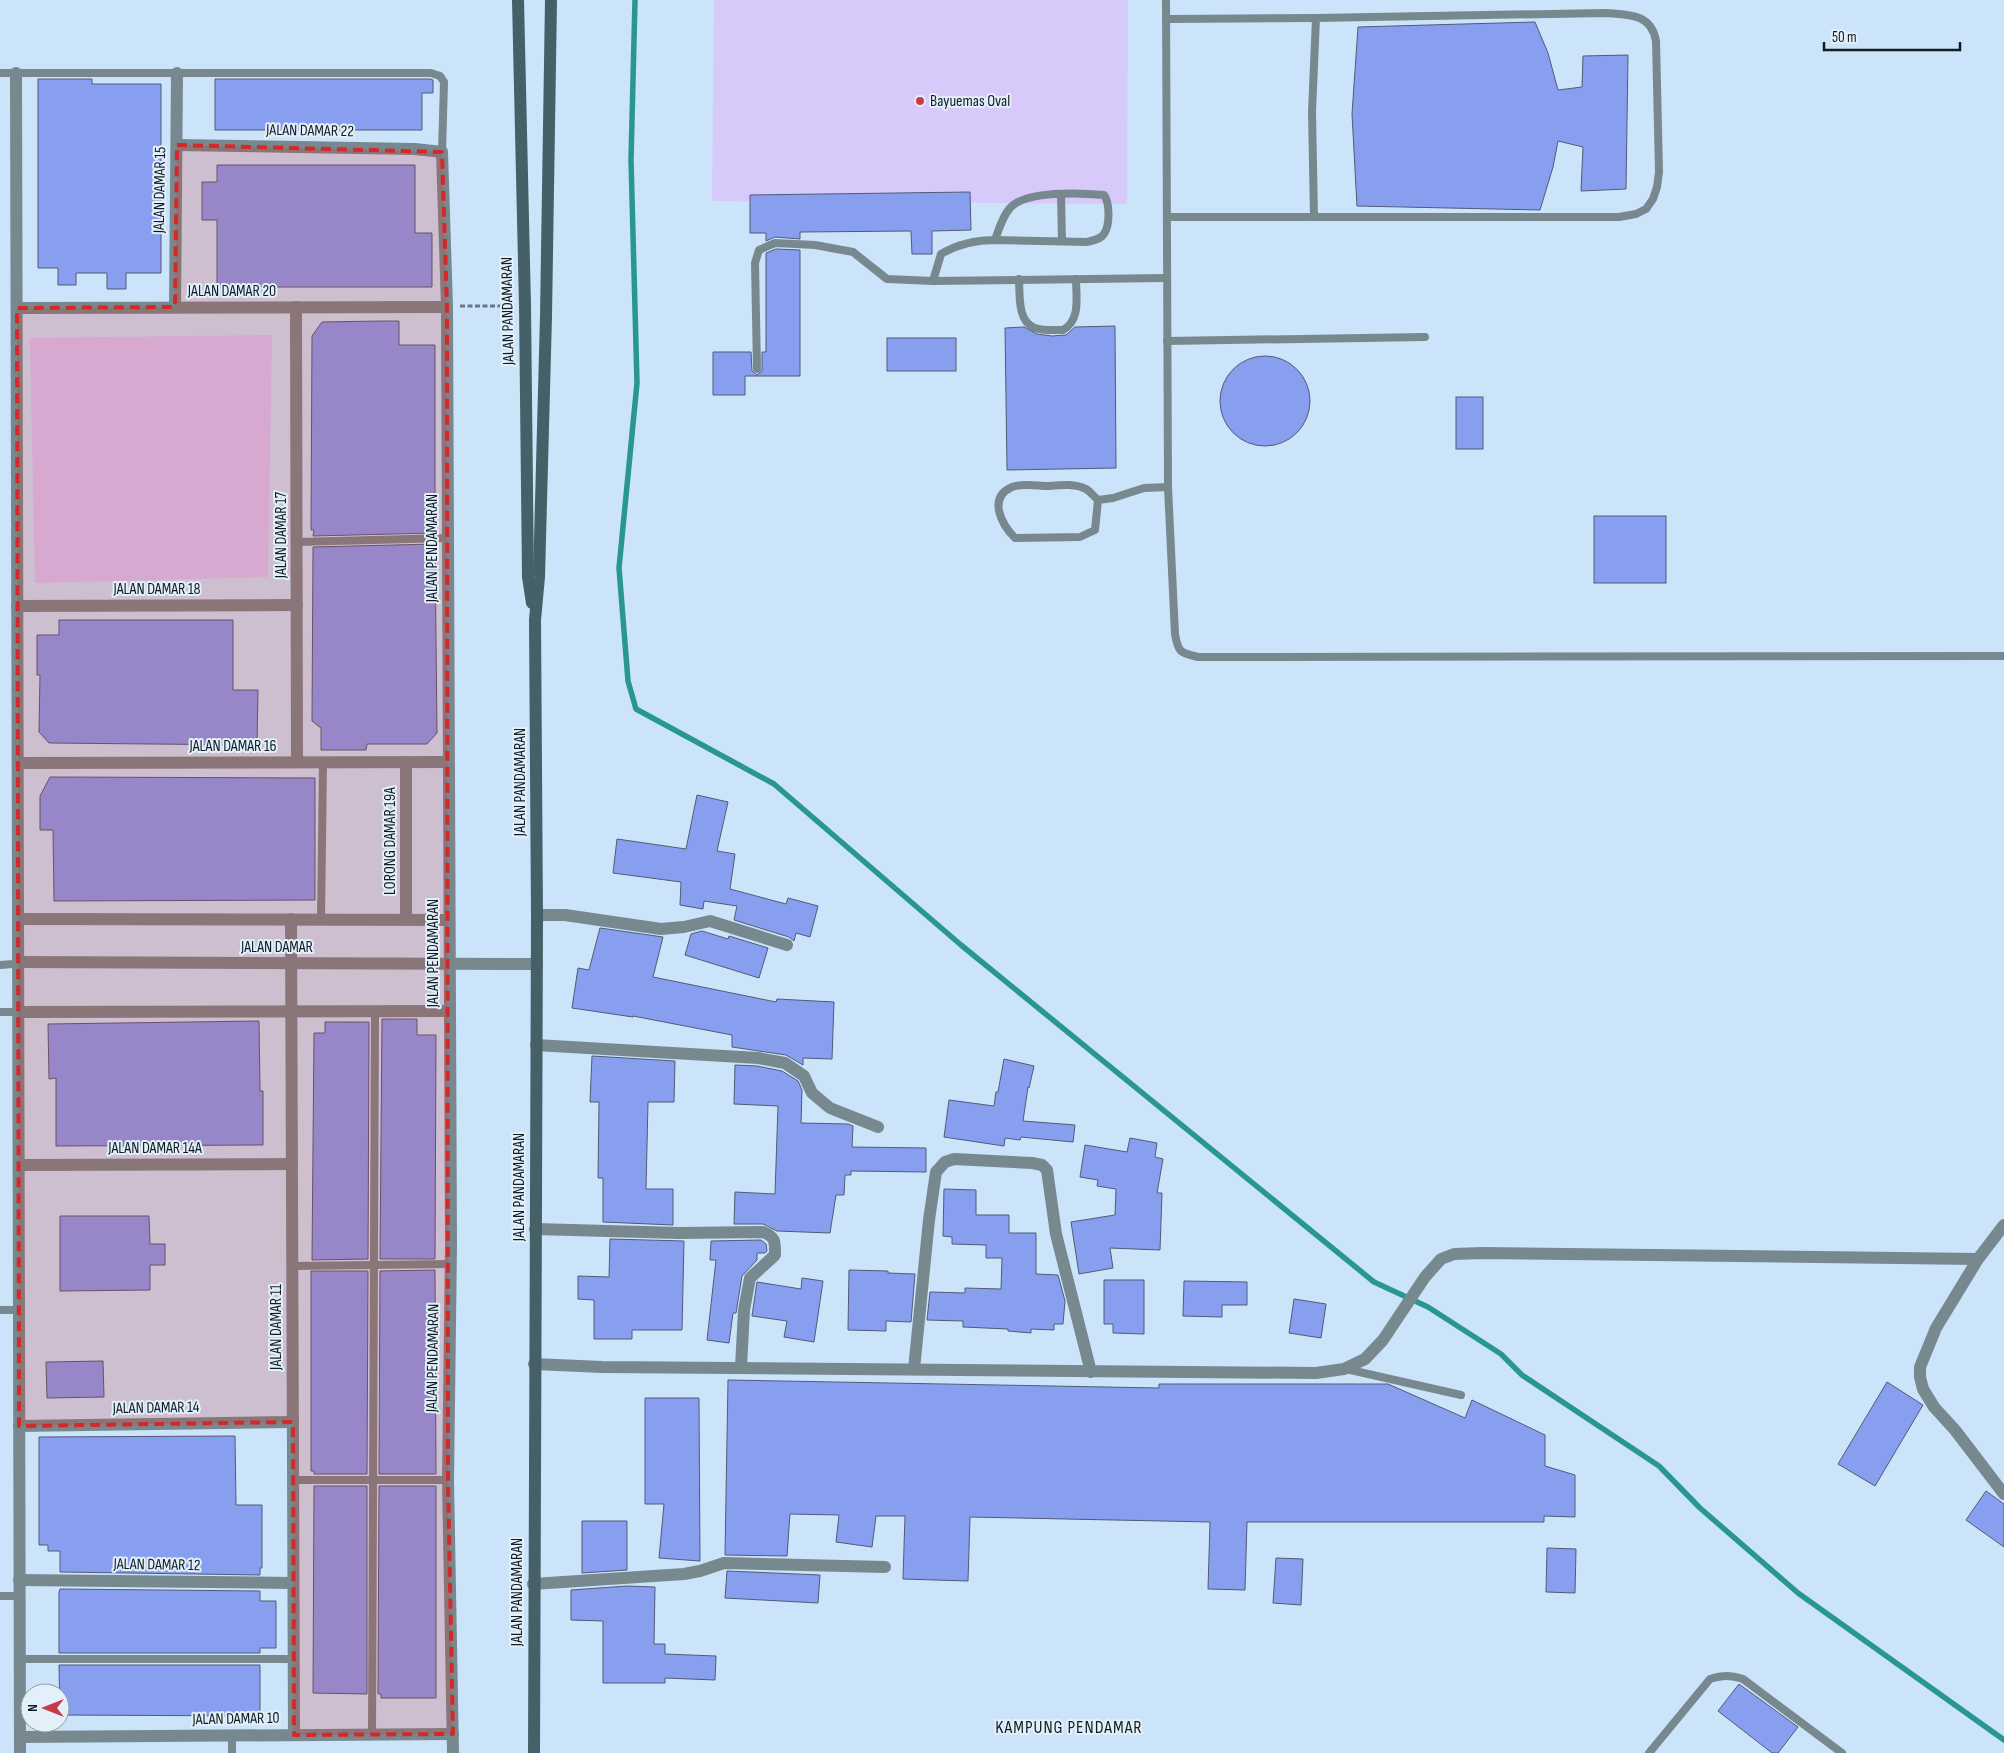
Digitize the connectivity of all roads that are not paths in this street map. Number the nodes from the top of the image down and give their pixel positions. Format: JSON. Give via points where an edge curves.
{"nodes":[{"id":1,"x":518,"y":0,"type":"edge"},
{"id":2,"x":551,"y":0,"type":"edge"},
{"id":3,"x":1166,"y":0,"type":"edge"},
{"id":4,"x":1316,"y":18,"type":"junction"},
{"id":5,"x":1166,"y":19,"type":"junction"},
{"id":6,"x":0,"y":73,"type":"edge"},
{"id":7,"x":16,"y":73,"type":"junction"},
{"id":8,"x":177,"y":73,"type":"junction"},
{"id":9,"x":177,"y":145,"type":"junction"},
{"id":10,"x":442,"y":152,"type":"junction"},
{"id":11,"x":1061,"y":195,"type":"junction"},
{"id":12,"x":1314,"y":216,"type":"junction"},
{"id":13,"x":1167,"y":217,"type":"junction"},
{"id":14,"x":995,"y":240,"type":"junction"},
{"id":15,"x":1062,"y":241,"type":"junction"},
{"id":16,"x":1166,"y":278,"type":"junction"},
{"id":17,"x":1019,"y":279,"type":"junction"},
{"id":18,"x":1076,"y":279,"type":"junction"},
{"id":19,"x":933,"y":282,"type":"junction"},
{"id":20,"x":447,"y":306,"type":"junction"},
{"id":21,"x":175,"y":307,"type":"junction"},
{"id":22,"x":296,"y":307,"type":"junction"},
{"id":23,"x":17,"y":308,"type":"junction"},
{"id":24,"x":1426,"y":337,"type":"dead end"},
{"id":25,"x":1167,"y":341,"type":"junction"},
{"id":26,"x":757,"y":369,"type":"dead end"},
{"id":27,"x":1168,"y":487,"type":"junction"},
{"id":28,"x":1098,"y":500,"type":"junction"},
{"id":29,"x":448,"y":538,"type":"junction"},
{"id":30,"x":297,"y":542,"type":"junction"},
{"id":31,"x":297,"y":605,"type":"junction"},
{"id":32,"x":17,"y":606,"type":"junction"},
{"id":33,"x":535,"y":620,"type":"junction"},
{"id":34,"x":2004,"y":656,"type":"edge"},
{"id":35,"x":297,"y":762,"type":"junction"},
{"id":36,"x":323,"y":762,"type":"junction"},
{"id":37,"x":406,"y":762,"type":"junction"},
{"id":38,"x":448,"y":762,"type":"junction"},
{"id":39,"x":18,"y":763,"type":"junction"},
{"id":40,"x":537,"y":917,"type":"junction"},
{"id":41,"x":18,"y":919,"type":"junction"},
{"id":42,"x":291,"y":919,"type":"junction"},
{"id":43,"x":321,"y":919,"type":"junction"},
{"id":44,"x":406,"y":919,"type":"junction"},
{"id":45,"x":449,"y":920,"type":"junction"},
{"id":46,"x":787,"y":945,"type":"dead end"},
{"id":47,"x":18,"y":962,"type":"junction"},
{"id":48,"x":291,"y":963,"type":"junction"},
{"id":49,"x":449,"y":964,"type":"junction"},
{"id":50,"x":536,"y":964,"type":"junction"},
{"id":51,"x":0,"y":965,"type":"edge"},
{"id":52,"x":375,"y":1011,"type":"junction"},
{"id":53,"x":449,"y":1011,"type":"junction"},
{"id":54,"x":0,"y":1012,"type":"edge"},
{"id":55,"x":18,"y":1012,"type":"junction"},
{"id":56,"x":292,"y":1012,"type":"junction"},
{"id":57,"x":536,"y":1045,"type":"junction"},
{"id":58,"x":878,"y":1127,"type":"dead end"},
{"id":59,"x":292,"y":1164,"type":"junction"},
{"id":60,"x":19,"y":1165,"type":"junction"},
{"id":61,"x":2004,"y":1225,"type":"edge"},
{"id":62,"x":535,"y":1229,"type":"junction"},
{"id":63,"x":1978,"y":1259,"type":"junction"},
{"id":64,"x":451,"y":1264,"type":"junction"},
{"id":65,"x":373,"y":1265,"type":"junction"},
{"id":66,"x":293,"y":1266,"type":"junction"},
{"id":67,"x":0,"y":1310,"type":"edge"},
{"id":68,"x":19,"y":1310,"type":"junction"},
{"id":69,"x":534,"y":1364,"type":"junction"},
{"id":70,"x":741,"y":1367,"type":"junction"},
{"id":71,"x":914,"y":1369,"type":"junction"},
{"id":72,"x":1344,"y":1369,"type":"junction"},
{"id":73,"x":1091,"y":1372,"type":"junction"},
{"id":74,"x":1461,"y":1395,"type":"dead end"},
{"id":75,"x":293,"y":1422,"type":"junction"},
{"id":76,"x":19,"y":1426,"type":"junction"},
{"id":77,"x":293,"y":1480,"type":"junction"},
{"id":78,"x":372,"y":1480,"type":"junction"},
{"id":79,"x":448,"y":1480,"type":"junction"},
{"id":80,"x":2004,"y":1494,"type":"edge"},
{"id":81,"x":885,"y":1567,"type":"dead end"},
{"id":82,"x":20,"y":1580,"type":"junction"},
{"id":83,"x":294,"y":1583,"type":"junction"},
{"id":84,"x":533,"y":1584,"type":"junction"},
{"id":85,"x":0,"y":1596,"type":"edge"},
{"id":86,"x":20,"y":1596,"type":"junction"},
{"id":87,"x":20,"y":1659,"type":"junction"},
{"id":88,"x":294,"y":1659,"type":"junction"},
{"id":89,"x":372,"y":1734,"type":"junction"},
{"id":90,"x":453,"y":1734,"type":"junction"},
{"id":91,"x":232,"y":1735,"type":"junction"},
{"id":92,"x":294,"y":1735,"type":"junction"},
{"id":93,"x":20,"y":1737,"type":"junction"},
{"id":94,"x":20,"y":1753,"type":"edge"},
{"id":95,"x":232,"y":1753,"type":"edge"},
{"id":96,"x":454,"y":1753,"type":"edge"},
{"id":97,"x":534,"y":1753,"type":"edge"},
{"id":98,"x":1649,"y":1753,"type":"edge"},
{"id":99,"x":1842,"y":1753,"type":"edge"}],
"edges":[{"from":1,"to":33,"type":"main road","name":"JALAN PANDAMARAN","via":[[528,577]]},
{"from":2,"to":33,"type":"main road","name":"JALAN PANDAMARAN","via":[[546,316]]},
{"from":3,"to":5,"type":"lane"},
{"from":4,"to":5,"type":"lane"},
{"from":4,"to":12,"type":"lane","via":[[1312,112]]},
{"from":4,"to":12,"type":"lane","via":[[1604,13],[1636,16],[1650,25],[1656,41],[1659,172],[1653,199],[1646,209],[1636,214]]},
{"from":5,"to":13,"type":"lane"},
{"from":6,"to":7,"type":"lane"},
{"from":7,"to":8,"type":"lane"},
{"from":7,"to":23,"type":"street"},
{"from":8,"to":9,"type":"street","name":"JALAN DAMAR 15"},
{"from":8,"to":10,"type":"lane","via":[[431,73],[440,76],[444,82]]},
{"from":9,"to":10,"type":"street","name":"JALAN DAMAR 22"},
{"from":9,"to":21,"type":"street","name":"JALAN DAMAR 15"},
{"from":10,"to":20,"type":"street","name":"JALAN PENDAMARAN"},
{"from":11,"to":14,"type":"lane","via":[[1025,198],[1011,207]]},
{"from":11,"to":15,"type":"lane"},
{"from":11,"to":15,"type":"lane","via":[[1104,195],[1108,211],[1105,233],[1098,239]]},
{"from":12,"to":13,"type":"lane"},
{"from":13,"to":16,"type":"lane"},
{"from":14,"to":15,"type":"lane"},
{"from":14,"to":19,"type":"lane","via":[[964,244],[942,254]]},
{"from":16,"to":18,"type":"lane"},
{"from":16,"to":25,"type":"lane"},
{"from":17,"to":18,"type":"lane"},
{"from":17,"to":18,"type":"lane","via":[[1021,306],[1028,323],[1034,328],[1062,330],[1075,315]]},
{"from":17,"to":19,"type":"lane"},
{"from":19,"to":26,"type":"lane","via":[[887,279],[854,252],[775,243],[759,250],[755,263]]},
{"from":20,"to":22,"type":"street","name":"JALAN DAMAR 20"},
{"from":20,"to":29,"type":"street","name":"JALAN PENDAMARAN"},
{"from":21,"to":22,"type":"street","name":"JALAN DAMAR 20"},
{"from":21,"to":23,"type":"street","name":"JALAN DAMAR 20"},
{"from":22,"to":30,"type":"street","name":"JALAN DAMAR 17"},
{"from":23,"to":32,"type":"street"},
{"from":24,"to":25,"type":"lane"},
{"from":25,"to":27,"type":"lane"},
{"from":27,"to":28,"type":"lane","via":[[1144,488]]},
{"from":27,"to":34,"type":"lane","via":[[1177,648],[1198,657]]},
{"from":28,"to":28,"type":"lane","via":[[1095,530],[1080,537],[1015,538],[1000,520],[999,501],[1004,492],[1014,486],[1073,485],[1087,490]]},
{"from":29,"to":30,"type":"lane"},
{"from":29,"to":38,"type":"street","name":"JALAN PENDAMARAN"},
{"from":30,"to":31,"type":"street","name":"JALAN DAMAR 17"},
{"from":31,"to":32,"type":"street","name":"JALAN DAMAR 18"},
{"from":31,"to":35,"type":"street","name":"JALAN DAMAR 17"},
{"from":32,"to":39,"type":"street"},
{"from":33,"to":40,"type":"main road","name":"JALAN PANDAMARAN"},
{"from":35,"to":36,"type":"street","name":"JALAN DAMAR 16"},
{"from":35,"to":39,"type":"street","name":"JALAN DAMAR 16"},
{"from":36,"to":37,"type":"street","name":"JALAN DAMAR 16"},
{"from":36,"to":43,"type":"lane"},
{"from":37,"to":38,"type":"street","name":"JALAN DAMAR 16"},
{"from":37,"to":44,"type":"street","name":"LORONG DAMAR 19A"},
{"from":38,"to":45,"type":"street","name":"JALAN PENDAMARAN"},
{"from":39,"to":41,"type":"street"},
{"from":40,"to":46,"type":"street","via":[[565,915],[661,929],[710,922]]},
{"from":40,"to":50,"type":"main road","name":"JALAN PANDAMARAN"},
{"from":41,"to":42,"type":"street","name":"JALAN DAMAR"},
{"from":41,"to":47,"type":"street"},
{"from":42,"to":43,"type":"street","name":"JALAN DAMAR"},
{"from":42,"to":48,"type":"street","name":"JALAN DAMAR 11"},
{"from":43,"to":44,"type":"street","name":"JALAN DAMAR"},
{"from":44,"to":45,"type":"street","name":"JALAN DAMAR"},
{"from":45,"to":49,"type":"street","name":"JALAN PENDAMARAN"},
{"from":47,"to":48,"type":"street","name":"JALAN DAMAR"},
{"from":47,"to":51,"type":"lane"},
{"from":47,"to":55,"type":"street"},
{"from":48,"to":49,"type":"street","name":"JALAN DAMAR"},
{"from":48,"to":56,"type":"street","name":"JALAN DAMAR 11"},
{"from":49,"to":50,"type":"street","name":"JALAN DAMAR"},
{"from":49,"to":53,"type":"street","name":"JALAN PENDAMARAN"},
{"from":50,"to":57,"type":"main road","name":"JALAN PANDAMARAN"},
{"from":52,"to":53,"type":"street"},
{"from":52,"to":56,"type":"street"},
{"from":52,"to":65,"type":"lane"},
{"from":53,"to":64,"type":"street","name":"JALAN PENDAMARAN"},
{"from":54,"to":55,"type":"lane"},
{"from":55,"to":56,"type":"street"},
{"from":55,"to":60,"type":"street"},
{"from":56,"to":59,"type":"street","name":"JALAN DAMAR 11"},
{"from":57,"to":58,"type":"street","via":[[758,1058],[785,1063],[804,1076],[812,1093],[830,1108]]},
{"from":57,"to":62,"type":"main road","name":"JALAN PANDAMARAN"},
{"from":59,"to":60,"type":"street","name":"JALAN DAMAR 14A"},
{"from":59,"to":66,"type":"street","name":"JALAN DAMAR 11"},
{"from":60,"to":68,"type":"street"},
{"from":61,"to":63,"type":"street"},
{"from":62,"to":69,"type":"main road","name":"JALAN PANDAMARAN"},
{"from":62,"to":70,"type":"street","via":[[679,1234],[763,1232],[770,1235],[775,1242],[775,1255],[750,1278],[744,1310]]},
{"from":63,"to":72,"type":"street","via":[[1454,1254],[1441,1259],[1425,1277],[1383,1340],[1365,1359]]},
{"from":63,"to":80,"type":"street","via":[[1936,1328],[1920,1367],[1920,1377],[1934,1407]]},
{"from":64,"to":65,"type":"lane"},
{"from":64,"to":79,"type":"street","name":"JALAN PENDAMARAN"},
{"from":65,"to":66,"type":"lane"},
{"from":65,"to":78,"type":"lane"},
{"from":66,"to":75,"type":"street","name":"JALAN DAMAR 11"},
{"from":67,"to":68,"type":"lane"},
{"from":68,"to":76,"type":"street"},
{"from":69,"to":70,"type":"street"},
{"from":69,"to":84,"type":"main road","name":"JALAN PANDAMARAN"},
{"from":70,"to":71,"type":"street"},
{"from":71,"to":73,"type":"street"},
{"from":71,"to":73,"type":"street","via":[[928,1220],[936,1172],[945,1162],[954,1159],[1032,1163],[1047,1170],[1056,1234]]},
{"from":72,"to":73,"type":"street","via":[[1316,1373]]},
{"from":72,"to":74,"type":"lane"},
{"from":75,"to":76,"type":"street","name":"JALAN DAMAR 14"},
{"from":75,"to":77,"type":"street","name":"JALAN DAMAR 11"},
{"from":76,"to":82,"type":"street"},
{"from":77,"to":78,"type":"lane"},
{"from":77,"to":83,"type":"street","name":"JALAN DAMAR 11"},
{"from":78,"to":79,"type":"lane"},
{"from":78,"to":89,"type":"lane"},
{"from":79,"to":90,"type":"street","name":"JALAN PENDAMARAN"},
{"from":81,"to":84,"type":"street","via":[[724,1563],[684,1574]]},
{"from":82,"to":83,"type":"street","name":"JALAN DAMAR 12"},
{"from":82,"to":86,"type":"street"},
{"from":83,"to":88,"type":"street","name":"JALAN DAMAR 11"},
{"from":84,"to":97,"type":"main road","name":"JALAN PANDAMARAN"},
{"from":85,"to":86,"type":"lane"},
{"from":86,"to":87,"type":"street"},
{"from":87,"to":88,"type":"lane"},
{"from":87,"to":93,"type":"street"},
{"from":88,"to":92,"type":"street","name":"JALAN DAMAR 11"},
{"from":89,"to":90,"type":"street","name":"JALAN DAMAR 10"},
{"from":89,"to":92,"type":"street","name":"JALAN DAMAR 10"},
{"from":90,"to":96,"type":"street","name":"JALAN PENDAMARAN"},
{"from":91,"to":92,"type":"street","name":"JALAN DAMAR 10"},
{"from":91,"to":93,"type":"street","name":"JALAN DAMAR 10"},
{"from":91,"to":95,"type":"lane"},
{"from":93,"to":94,"type":"street"},
{"from":98,"to":99,"type":"lane","via":[[1710,1679],[1721,1675],[1743,1679]]}]}
